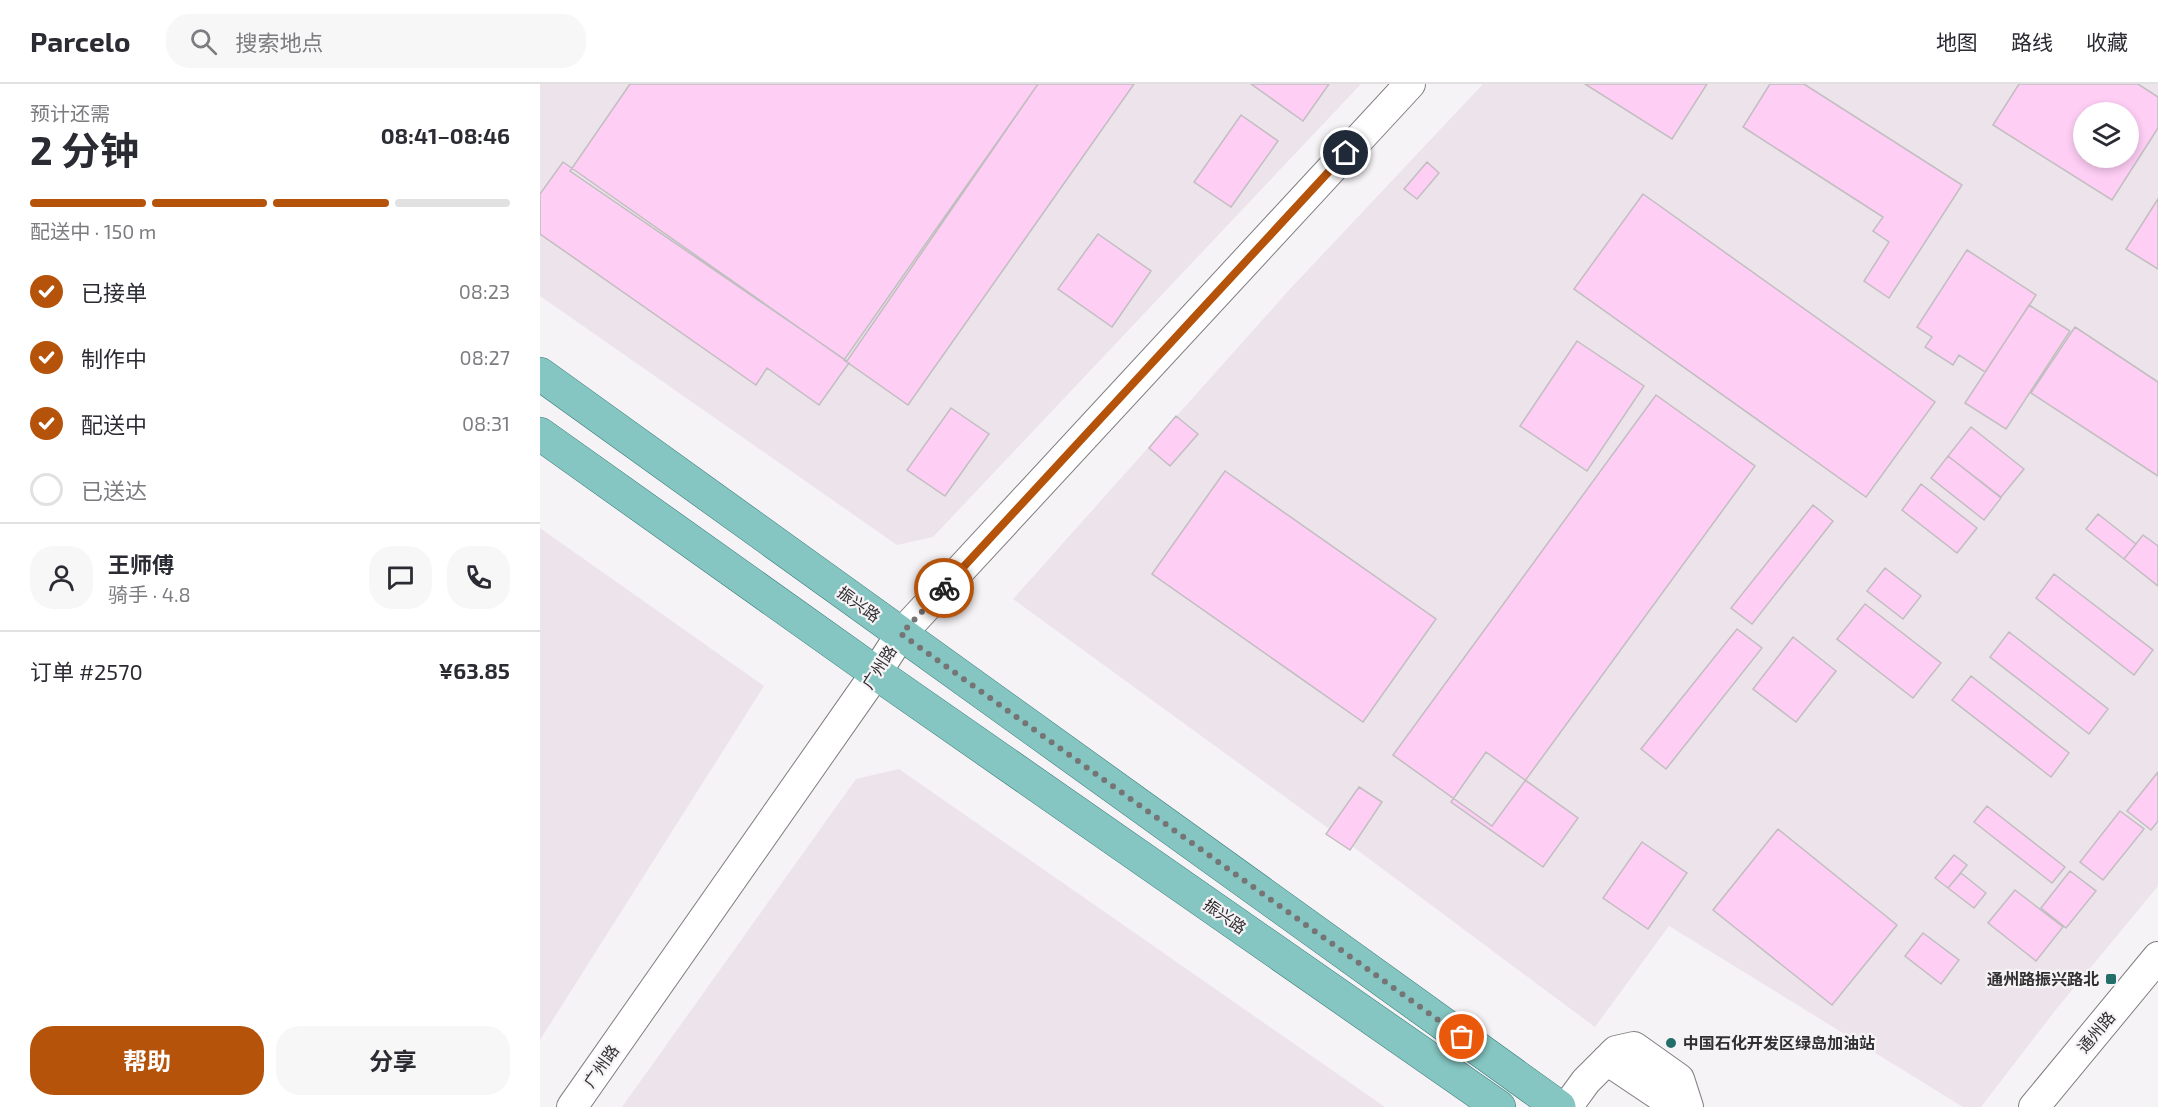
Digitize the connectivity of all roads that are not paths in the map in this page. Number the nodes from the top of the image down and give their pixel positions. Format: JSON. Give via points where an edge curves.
{"nodes":[{"id":1,"x":1410,"y":84,"type":"edge"},
{"id":2,"x":540,"y":374,"type":"edge"},
{"id":3,"x":540,"y":434,"type":"edge"},
{"id":4,"x":901,"y":634,"type":"junction"},
{"id":5,"x":876,"y":673,"type":"junction"},
{"id":6,"x":2158,"y":957,"type":"edge"},
{"id":7,"x":1607,"y":1060,"type":"junction"},
{"id":8,"x":572,"y":1107,"type":"edge"},
{"id":9,"x":1499,"y":1107,"type":"edge"},
{"id":10,"x":1559,"y":1107,"type":"edge"},
{"id":11,"x":1567,"y":1107,"type":"edge"},
{"id":12,"x":1677,"y":1107,"type":"edge"},
{"id":13,"x":1688,"y":1107,"type":"edge"},
{"id":14,"x":2034,"y":1107,"type":"edge"}],
"edges":[{"from":1,"to":4,"type":"street","name":"广州路"},
{"from":2,"to":4,"type":"main road","name":"振兴路"},
{"from":3,"to":5,"type":"main road","name":"振兴路"},
{"from":4,"to":5,"type":"street","name":"广州路"},
{"from":4,"to":10,"type":"main road","name":"振兴路"},
{"from":5,"to":8,"type":"street","name":"广州路"},
{"from":5,"to":9,"type":"main road","name":"振兴路"},
{"from":6,"to":14,"type":"street","name":"通州路"},
{"from":7,"to":11,"type":"street"},
{"from":7,"to":12,"type":"street"},
{"from":7,"to":13,"type":"street","via":[[1616,1052],[1634,1047],[1679,1079]]}]}
